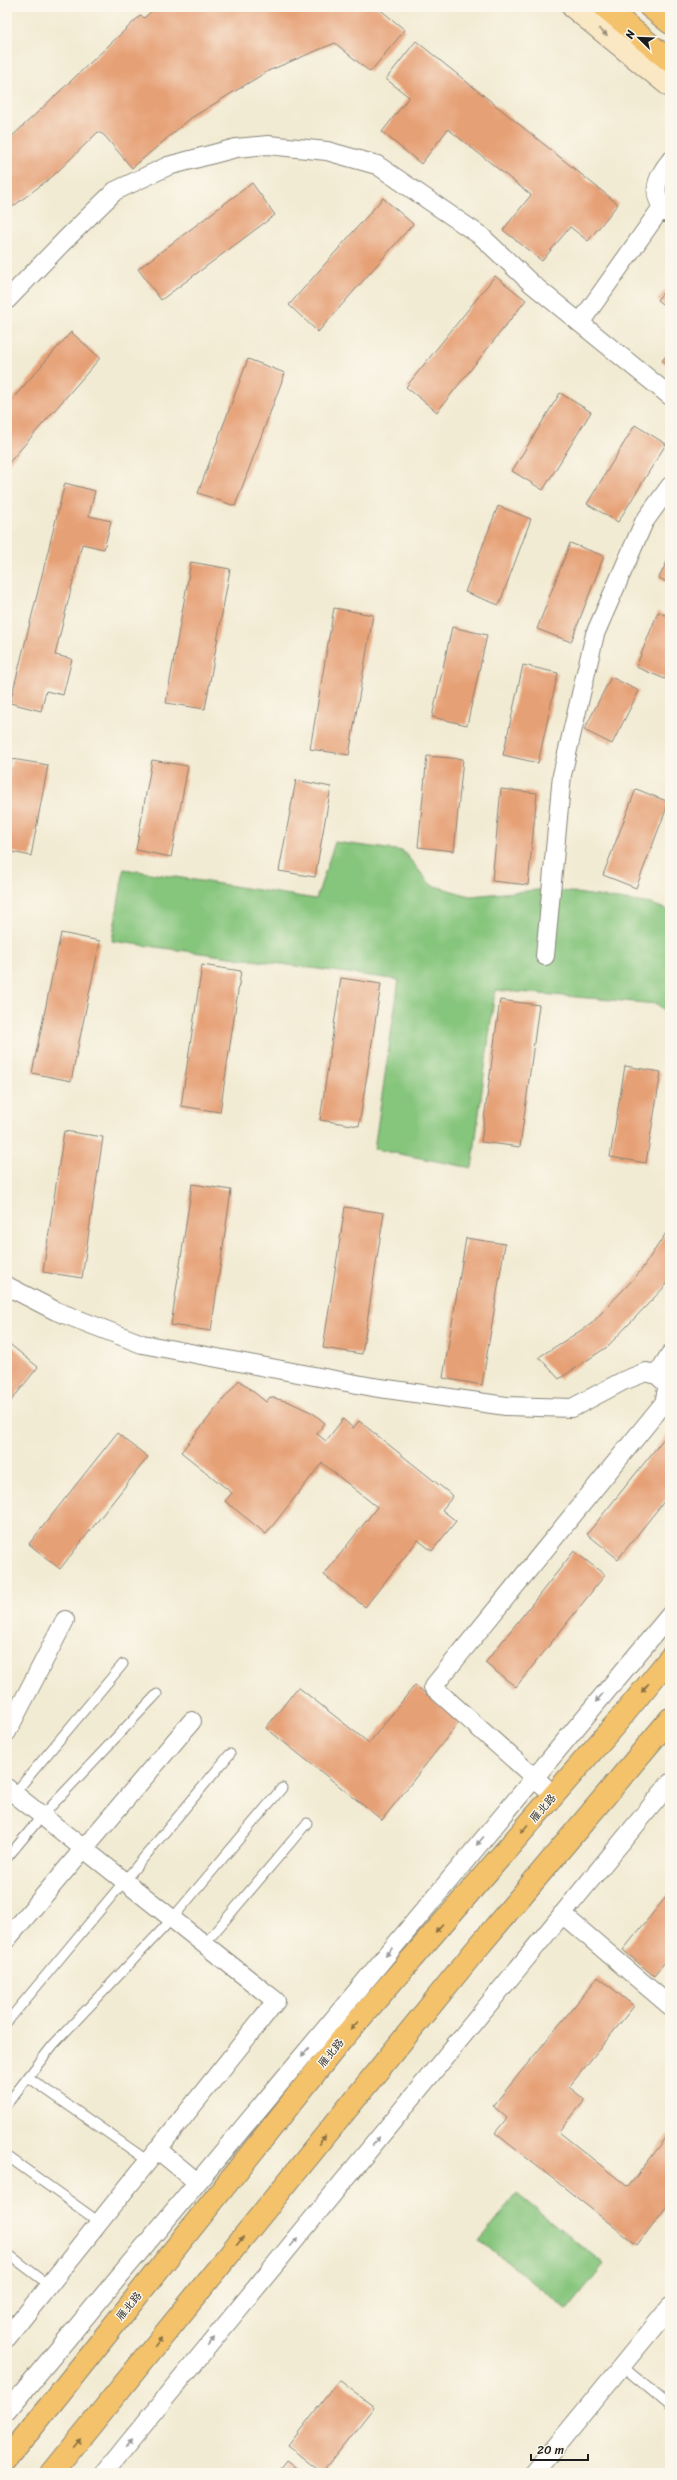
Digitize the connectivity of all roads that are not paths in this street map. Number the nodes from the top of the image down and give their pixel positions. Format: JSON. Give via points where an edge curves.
{"nodes":[{"id":1,"x":573,"y":7,"type":"edge"},
{"id":2,"x":605,"y":7,"type":"edge"},
{"id":3,"x":650,"y":7,"type":"edge"},
{"id":4,"x":670,"y":23,"type":"edge"},
{"id":5,"x":670,"y":61,"type":"edge"},
{"id":6,"x":670,"y":86,"type":"edge"},
{"id":7,"x":670,"y":161,"type":"edge"},
{"id":8,"x":666,"y":211,"type":"edge"},
{"id":9,"x":7,"y":300,"type":"edge"},
{"id":10,"x":580,"y":323,"type":"junction"},
{"id":11,"x":670,"y":396,"type":"edge"},
{"id":12,"x":670,"y":486,"type":"edge"},
{"id":13,"x":545,"y":956,"type":"dead end"},
{"id":14,"x":7,"y":1286,"type":"edge"},
{"id":15,"x":670,"y":1354,"type":"edge"},
{"id":16,"x":657,"y":1374,"type":"junction"},
{"id":17,"x":670,"y":1615,"type":"edge"},
{"id":18,"x":65,"y":1620,"type":"dead end"},
{"id":19,"x":670,"y":1658,"type":"edge"},
{"id":20,"x":123,"y":1664,"type":"dead end"},
{"id":21,"x":157,"y":1694,"type":"dead end"},
{"id":22,"x":670,"y":1719,"type":"edge"},
{"id":23,"x":192,"y":1721,"type":"dead end"},
{"id":24,"x":7,"y":1732,"type":"edge"},
{"id":25,"x":230,"y":1754,"type":"dead end"},
{"id":26,"x":534,"y":1776,"type":"junction"},
{"id":27,"x":670,"y":1783,"type":"edge"},
{"id":28,"x":282,"y":1788,"type":"dead end"},
{"id":29,"x":10,"y":1791,"type":"edge"},
{"id":30,"x":554,"y":1795,"type":"junction"},
{"id":31,"x":41,"y":1817,"type":"junction"},
{"id":32,"x":307,"y":1823,"type":"dead end"},
{"id":33,"x":82,"y":1848,"type":"junction"},
{"id":34,"x":7,"y":1858,"type":"edge"},
{"id":35,"x":125,"y":1880,"type":"junction"},
{"id":36,"x":562,"y":1914,"type":"junction"},
{"id":37,"x":171,"y":1920,"type":"junction"},
{"id":38,"x":7,"y":1939,"type":"edge"},
{"id":39,"x":204,"y":1946,"type":"junction"},
{"id":40,"x":670,"y":2006,"type":"edge"},
{"id":41,"x":7,"y":2022,"type":"edge"},
{"id":42,"x":28,"y":2077,"type":"junction"},
{"id":43,"x":7,"y":2104,"type":"edge"},
{"id":44,"x":153,"y":2155,"type":"junction"},
{"id":45,"x":7,"y":2156,"type":"edge"},
{"id":46,"x":197,"y":2182,"type":"junction"},
{"id":47,"x":99,"y":2222,"type":"junction"},
{"id":48,"x":7,"y":2253,"type":"edge"},
{"id":49,"x":49,"y":2285,"type":"junction"},
{"id":50,"x":670,"y":2307,"type":"edge"},
{"id":51,"x":7,"y":2338,"type":"edge"},
{"id":52,"x":622,"y":2366,"type":"junction"},
{"id":53,"x":670,"y":2406,"type":"edge"},
{"id":54,"x":7,"y":2411,"type":"edge"},
{"id":55,"x":7,"y":2459,"type":"edge"},
{"id":56,"x":52,"y":2473,"type":"edge"},
{"id":57,"x":104,"y":2473,"type":"edge"},
{"id":58,"x":534,"y":2473,"type":"edge"}],
"edges":[{"from":1,"to":6,"type":"main road","one_way":true},
{"from":2,"to":5,"type":"main road"},
{"from":3,"to":4,"type":"main road"},
{"from":7,"to":8,"type":"street","via":[[657,179],[657,198]]},
{"from":8,"to":10,"type":"street"},
{"from":9,"to":10,"type":"street","via":[[115,191],[168,166],[236,148],[268,145],[328,151],[377,165],[481,236],[532,284]]},
{"from":10,"to":11,"type":"street"},
{"from":12,"to":13,"type":"street","via":[[644,522],[595,634],[562,775]]},
{"from":14,"to":16,"type":"street","via":[[56,1311],[142,1344],[373,1386],[506,1406],[572,1408],[646,1372]]},
{"from":15,"to":16,"type":"street"},
{"from":16,"to":26,"type":"street","via":[[668,1385],[664,1403],[433,1687]]},
{"from":17,"to":26,"type":"street","one_way":true},
{"from":18,"to":24,"type":"street"},
{"from":19,"to":30,"type":"main road","name":"雁北路","one_way":true},
{"from":20,"to":29,"type":"lane"},
{"from":21,"to":31,"type":"lane"},
{"from":56,"to":22,"type":"main road","one_way":true,"via":[[474,1952]]},
{"from":23,"to":33,"type":"street"},
{"from":25,"to":35,"type":"lane"},
{"from":26,"to":30,"type":"street"},
{"from":26,"to":46,"type":"street","one_way":true},
{"from":27,"to":36,"type":"street"},
{"from":28,"to":37,"type":"lane"},
{"from":29,"to":31,"type":"street"},
{"from":30,"to":55,"type":"main road","name":"雁北路","one_way":true,"via":[[343,2038]]},
{"from":31,"to":33,"type":"street"},
{"from":31,"to":34,"type":"lane"},
{"from":32,"to":39,"type":"lane"},
{"from":33,"to":35,"type":"street"},
{"from":33,"to":38,"type":"street"},
{"from":35,"to":37,"type":"street"},
{"from":35,"to":41,"type":"lane"},
{"from":36,"to":40,"type":"street"},
{"from":57,"to":36,"type":"street","one_way":true},
{"from":37,"to":39,"type":"street"},
{"from":37,"to":42,"type":"lane","via":[[53,2045]]},
{"from":39,"to":44,"type":"street","via":[[276,2000]]},
{"from":42,"to":43,"type":"lane"},
{"from":42,"to":44,"type":"lane"},
{"from":44,"to":46,"type":"street"},
{"from":44,"to":47,"type":"street"},
{"from":45,"to":47,"type":"lane"},
{"from":46,"to":54,"type":"street"},
{"from":47,"to":49,"type":"street"},
{"from":48,"to":49,"type":"lane"},
{"from":49,"to":51,"type":"street"},
{"from":50,"to":52,"type":"street"},
{"from":52,"to":53,"type":"lane"},
{"from":52,"to":58,"type":"street"}]}
